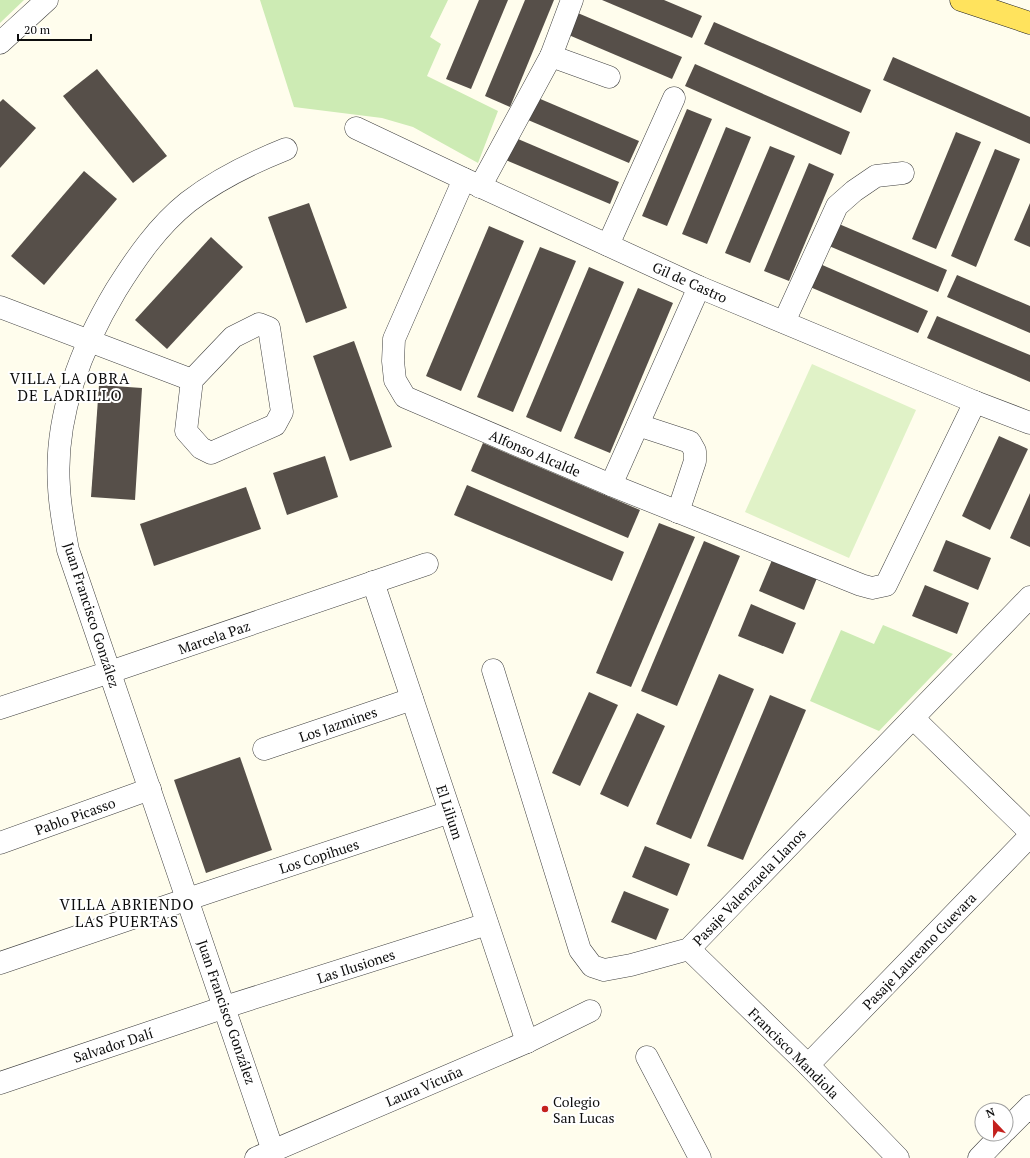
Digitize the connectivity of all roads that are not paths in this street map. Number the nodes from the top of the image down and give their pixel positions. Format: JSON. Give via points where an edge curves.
{"nodes":[{"id":1,"x":47,"y":0,"type":"edge"},
{"id":2,"x":572,"y":0,"type":"edge"},
{"id":3,"x":961,"y":0,"type":"edge"},
{"id":4,"x":1030,"y":23,"type":"edge"},
{"id":5,"x":0,"y":43,"type":"edge"},
{"id":6,"x":551,"y":56,"type":"junction"},
{"id":7,"x":609,"y":77,"type":"dead end"},
{"id":8,"x":674,"y":98,"type":"dead end"},
{"id":9,"x":356,"y":128,"type":"dead end"},
{"id":10,"x":286,"y":148,"type":"dead end"},
{"id":11,"x":903,"y":173,"type":"dead end"},
{"id":12,"x":472,"y":183,"type":"junction"},
{"id":13,"x":608,"y":245,"type":"junction"},
{"id":14,"x":699,"y":287,"type":"junction"},
{"id":15,"x":0,"y":307,"type":"edge"},
{"id":16,"x":784,"y":322,"type":"junction"},
{"id":17,"x":89,"y":341,"type":"junction"},
{"id":18,"x":192,"y":380,"type":"junction"},
{"id":19,"x":975,"y":402,"type":"junction"},
{"id":20,"x":1030,"y":423,"type":"edge"},
{"id":21,"x":638,"y":425,"type":"junction"},
{"id":22,"x":611,"y":485,"type":"junction"},
{"id":23,"x":678,"y":512,"type":"junction"},
{"id":24,"x":427,"y":564,"type":"dead end"},
{"id":25,"x":373,"y":582,"type":"junction"},
{"id":26,"x":1030,"y":597,"type":"edge"},
{"id":27,"x":492,"y":670,"type":"dead end"},
{"id":28,"x":110,"y":672,"type":"junction"},
{"id":29,"x":412,"y":699,"type":"junction"},
{"id":30,"x":0,"y":708,"type":"edge"},
{"id":31,"x":913,"y":718,"type":"junction"},
{"id":32,"x":264,"y":749,"type":"dead end"},
{"id":33,"x":150,"y":789,"type":"junction"},
{"id":34,"x":450,"y":812,"type":"junction"},
{"id":35,"x":1030,"y":832,"type":"edge"},
{"id":36,"x":1030,"y":836,"type":"edge"},
{"id":37,"x":0,"y":843,"type":"edge"},
{"id":38,"x":188,"y":899,"type":"junction"},
{"id":39,"x":487,"y":924,"type":"junction"},
{"id":40,"x":689,"y":949,"type":"junction"},
{"id":41,"x":0,"y":963,"type":"edge"},
{"id":42,"x":225,"y":1008,"type":"junction"},
{"id":43,"x":590,"y":1011,"type":"dead end"},
{"id":44,"x":527,"y":1042,"type":"junction"},
{"id":45,"x":647,"y":1057,"type":"dead end"},
{"id":46,"x":808,"y":1065,"type":"junction"},
{"id":47,"x":0,"y":1083,"type":"edge"},
{"id":48,"x":1030,"y":1106,"type":"edge"},
{"id":49,"x":1014,"y":1122,"type":"edge"},
{"id":50,"x":994,"y":1142,"type":"edge"},
{"id":51,"x":265,"y":1155,"type":"edge"},
{"id":52,"x":700,"y":1158,"type":"edge"},
{"id":53,"x":898,"y":1158,"type":"edge"},
{"id":54,"x":979,"y":1158,"type":"edge"}],
"edges":[{"from":1,"to":5,"type":"street"},
{"from":2,"to":6,"type":"street","name":"Alfonso Alcalde"},
{"from":3,"to":4,"type":"main road"},
{"from":6,"to":7,"type":"street"},
{"from":6,"to":12,"type":"street","name":"Alfonso Alcalde"},
{"from":8,"to":13,"type":"street"},
{"from":9,"to":12,"type":"street","name":"Gil de Castro"},
{"from":10,"to":17,"type":"street","name":"Juan Francisco González","via":[[208,188],[168,221],[127,271]]},
{"from":11,"to":16,"type":"street","via":[[876,176],[837,206]]},
{"from":12,"to":13,"type":"street","name":"Gil de Castro"},
{"from":12,"to":22,"type":"street","name":"Alfonso Alcalde","via":[[394,339],[395,380],[406,397]]},
{"from":13,"to":14,"type":"street","name":"Gil de Castro"},
{"from":14,"to":16,"type":"street","name":"Gil de Castro"},
{"from":14,"to":21,"type":"street"},
{"from":15,"to":17,"type":"street"},
{"from":16,"to":19,"type":"street","name":"Gil de Castro"},
{"from":17,"to":18,"type":"street"},
{"from":17,"to":28,"type":"street","name":"Juan Francisco González","via":[[68,396],[62,425],[59,486],[68,550]]},
{"from":18,"to":18,"type":"street","via":[[186,431],[201,448],[211,453],[275,425],[282,412],[269,328],[259,324],[232,337]]},
{"from":19,"to":20,"type":"street","name":"Gil de Castro"},
{"from":19,"to":23,"type":"street","name":"Alfonso Alcalde","via":[[886,584],[872,588],[861,585]]},
{"from":21,"to":22,"type":"street"},
{"from":21,"to":23,"type":"street","via":[[690,442],[695,451],[695,461]]},
{"from":22,"to":23,"type":"street","name":"Alfonso Alcalde"},
{"from":24,"to":25,"type":"street","name":"Marcela Paz"},
{"from":25,"to":28,"type":"street","name":"Marcela Paz"},
{"from":25,"to":29,"type":"street","name":"El Lilium"},
{"from":26,"to":31,"type":"street","name":"Pasaje Valenzuela Llanos"},
{"from":27,"to":40,"type":"street","name":"Pasaje Valenzuela Llanos","via":[[580,950],[592,966],[604,970]]},
{"from":28,"to":30,"type":"street","name":"Marcela Paz"},
{"from":28,"to":33,"type":"street","name":"Juan Francisco González"},
{"from":29,"to":32,"type":"street","name":"Los Jazmines"},
{"from":29,"to":34,"type":"street","name":"El Lilium"},
{"from":31,"to":35,"type":"street"},
{"from":31,"to":40,"type":"street","name":"Pasaje Valenzuela Llanos"},
{"from":33,"to":37,"type":"street","name":"Pablo Picasso"},
{"from":33,"to":38,"type":"street","name":"Juan Francisco González"},
{"from":34,"to":38,"type":"street","name":"Los Copihues"},
{"from":34,"to":39,"type":"street","name":"El Lilium"},
{"from":36,"to":46,"type":"street","name":"Pasaje Laureano Guevara"},
{"from":38,"to":41,"type":"street","name":"Los Copihues"},
{"from":38,"to":42,"type":"street","name":"Juan Francisco González"},
{"from":39,"to":42,"type":"street","name":"Las Ilusiones"},
{"from":39,"to":44,"type":"street","name":"El Lilium"},
{"from":40,"to":46,"type":"street","name":"Francisco Mandiola"},
{"from":42,"to":47,"type":"street","name":"Salvador Dalí"},
{"from":42,"to":51,"type":"street","name":"Juan Francisco González"},
{"from":43,"to":44,"type":"street","name":"Laura Vicuña"},
{"from":44,"to":51,"type":"street","name":"Laura Vicuña"},
{"from":45,"to":52,"type":"street"},
{"from":46,"to":53,"type":"street","name":"Francisco Mandiola"},
{"from":48,"to":49,"type":"street"},
{"from":50,"to":54,"type":"street"}]}
